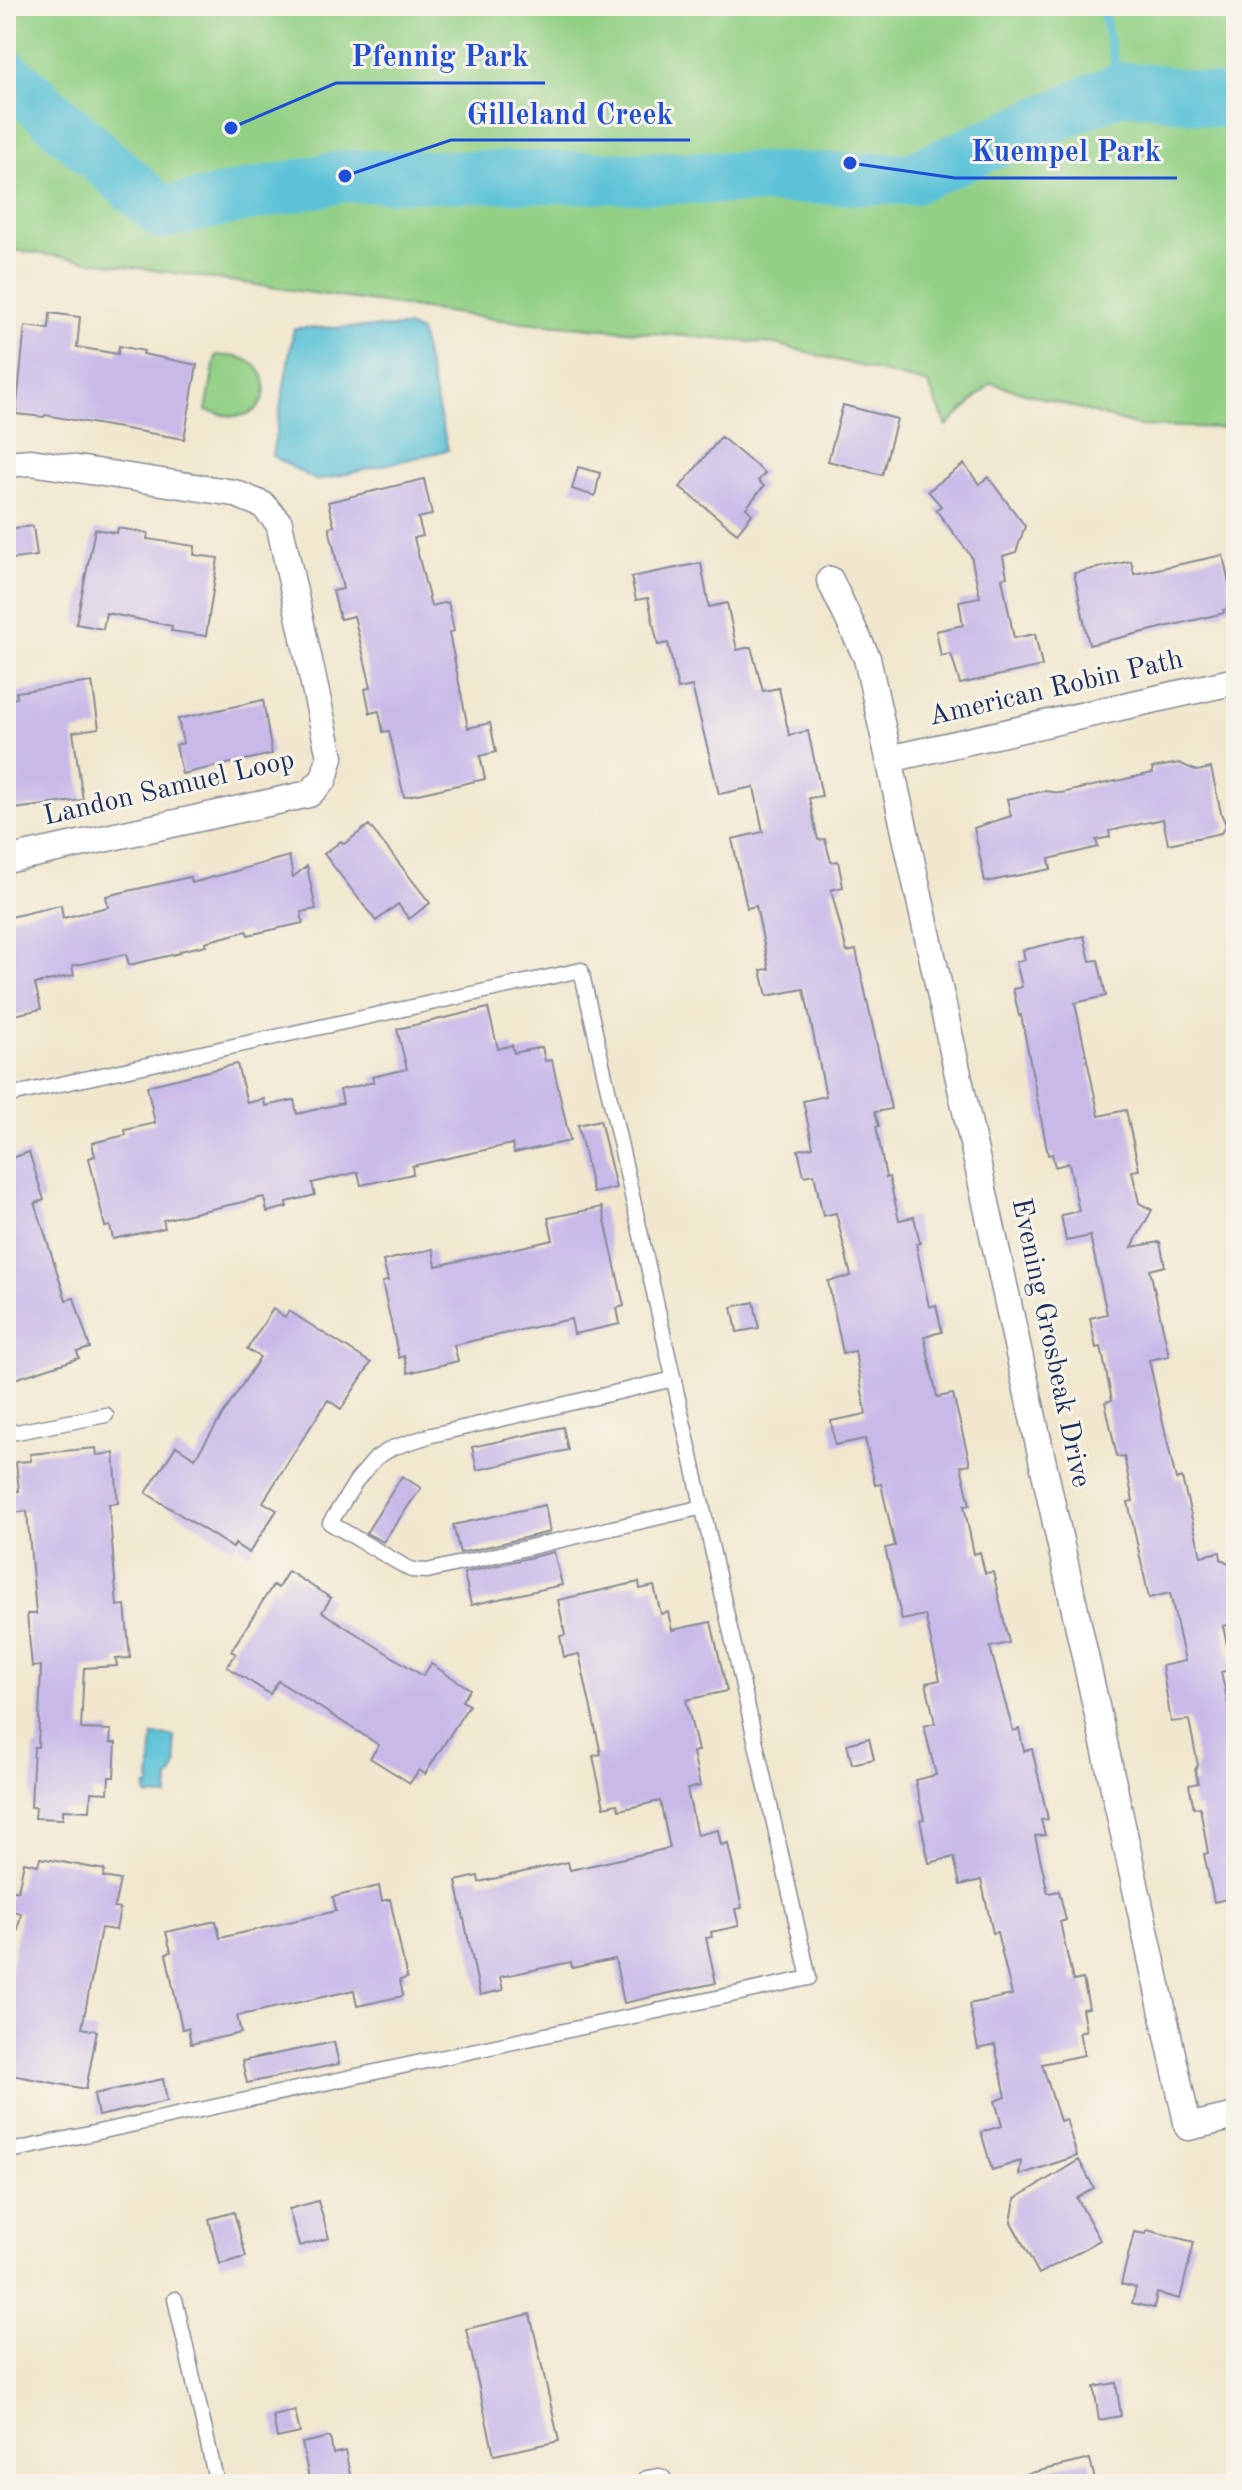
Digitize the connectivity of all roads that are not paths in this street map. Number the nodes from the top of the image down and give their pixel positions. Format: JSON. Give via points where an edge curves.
{"nodes":[{"id":1,"x":6,"y":464,"type":"edge"},
{"id":2,"x":830,"y":580,"type":"dead end"},
{"id":3,"x":1236,"y":681,"type":"edge"},
{"id":4,"x":889,"y":759,"type":"junction"},
{"id":5,"x":6,"y":860,"type":"edge"},
{"id":6,"x":6,"y":1096,"type":"edge"},
{"id":7,"x":674,"y":1379,"type":"junction"},
{"id":8,"x":106,"y":1415,"type":"dead end"},
{"id":9,"x":6,"y":1434,"type":"edge"},
{"id":10,"x":703,"y":1507,"type":"junction"},
{"id":11,"x":1236,"y":2116,"type":"edge"},
{"id":12,"x":6,"y":2152,"type":"edge"},
{"id":13,"x":175,"y":2299,"type":"dead end"},
{"id":14,"x":217,"y":2484,"type":"edge"}],
"edges":[{"from":1,"to":5,"type":"street","name":"Landon Samuel Loop","via":[[31,462],[234,493],[263,505],[279,523],[330,757],[324,779],[309,794]]},
{"from":2,"to":4,"type":"street","name":"Evening Grosbeak Drive","via":[[867,658]]},
{"from":3,"to":4,"type":"street","name":"American Robin Path"},
{"from":4,"to":11,"type":"street","name":"Evening Grosbeak Drive","via":[[1188,2127]]},
{"from":6,"to":7,"type":"lane","via":[[581,970]]},
{"from":7,"to":10,"type":"lane"},
{"from":7,"to":10,"type":"lane","via":[[392,1448],[357,1480],[330,1523],[400,1565],[427,1571]]},
{"from":8,"to":9,"type":"lane"},
{"from":10,"to":12,"type":"lane","via":[[809,1978]]},
{"from":13,"to":14,"type":"lane"}]}
